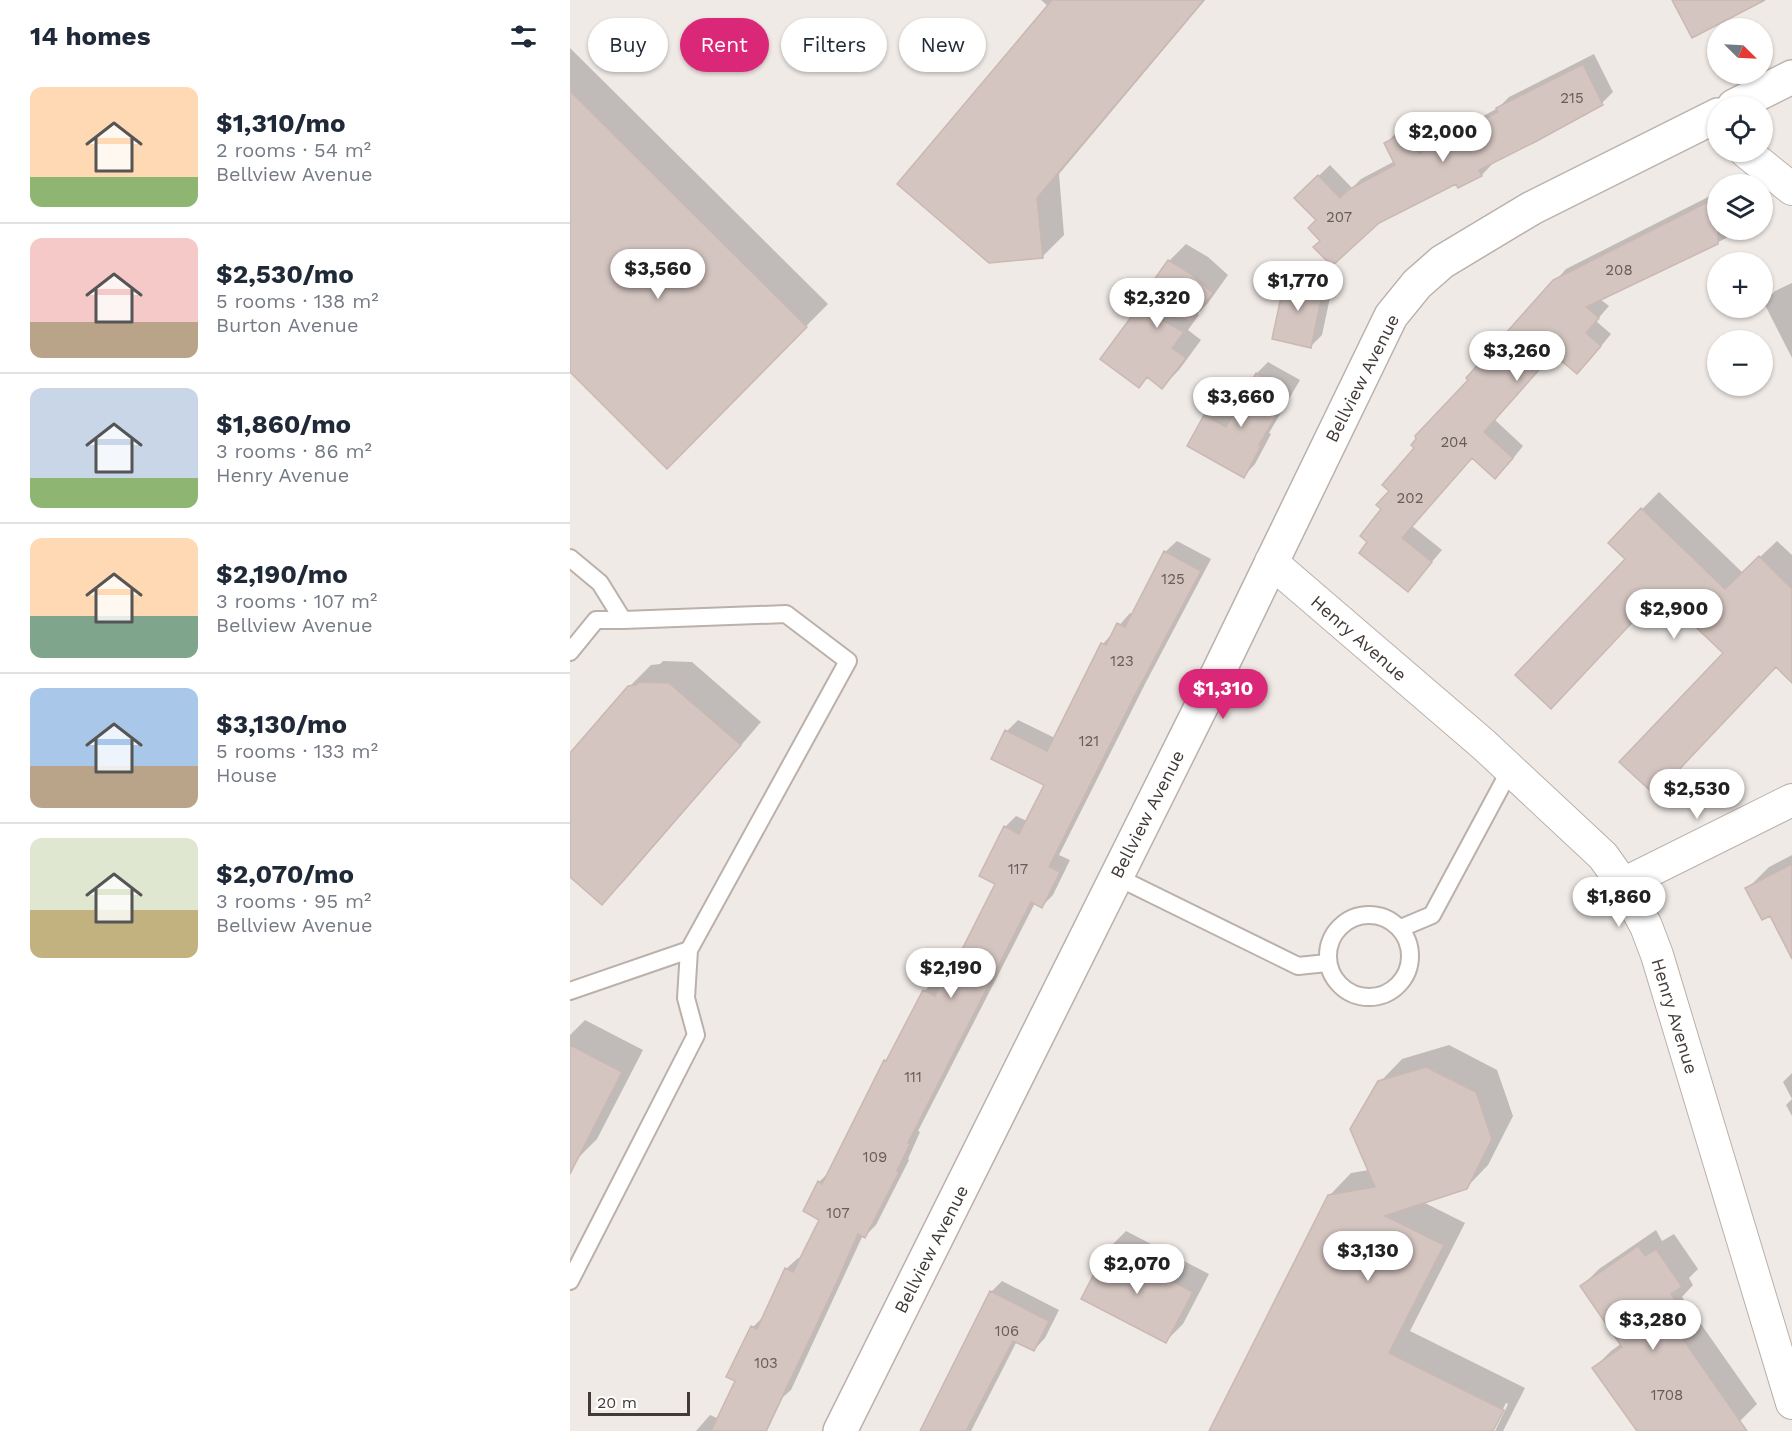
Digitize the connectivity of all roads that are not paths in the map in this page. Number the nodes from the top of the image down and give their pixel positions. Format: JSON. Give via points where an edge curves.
{"nodes":[{"id":1,"x":1792,"y":77,"type":"edge"},
{"id":2,"x":1757,"y":96,"type":"edge"},
{"id":3,"x":1707,"y":123,"type":"edge"},
{"id":4,"x":1758,"y":162,"type":"edge"},
{"id":5,"x":1792,"y":189,"type":"edge"},
{"id":6,"x":570,"y":558,"type":"edge"},
{"id":7,"x":1271,"y":562,"type":"junction"},
{"id":8,"x":622,"y":620,"type":"junction"},
{"id":9,"x":570,"y":652,"type":"edge"},
{"id":10,"x":1510,"y":770,"type":"junction"},
{"id":11,"x":1792,"y":800,"type":"edge"},
{"id":12,"x":1115,"y":876,"type":"junction"},
{"id":13,"x":1623,"y":884,"type":"junction"},
{"id":14,"x":1401,"y":928,"type":"junction"},
{"id":15,"x":689,"y":950,"type":"junction"},
{"id":16,"x":1327,"y":963,"type":"junction"},
{"id":17,"x":570,"y":991,"type":"edge"},
{"id":18,"x":570,"y":1281,"type":"edge"},
{"id":19,"x":1792,"y":1403,"type":"edge"},
{"id":20,"x":840,"y":1431,"type":"edge"}],
"edges":[{"from":1,"to":2,"type":"street","name":"Bellview Avenue"},
{"from":3,"to":7,"type":"street","name":"Bellview Avenue","via":[[1532,208],[1442,262],[1417,284],[1391,316]]},
{"from":4,"to":5,"type":"street"},
{"from":6,"to":8,"type":"lane","via":[[600,583]]},
{"from":7,"to":10,"type":"street","name":"Henry Avenue"},
{"from":7,"to":12,"type":"street","name":"Bellview Avenue"},
{"from":8,"to":9,"type":"lane","via":[[596,620]]},
{"from":8,"to":15,"type":"lane","via":[[786,614],[848,662]]},
{"from":10,"to":13,"type":"street","name":"Henry Avenue","via":[[1603,856]]},
{"from":10,"to":14,"type":"lane","via":[[1432,915]]},
{"from":11,"to":13,"type":"street"},
{"from":12,"to":16,"type":"lane","via":[[1298,966]]},
{"from":12,"to":20,"type":"street","name":"Bellview Avenue"},
{"from":13,"to":19,"type":"street","name":"Henry Avenue","via":[[1657,955]]},
{"from":14,"to":16,"type":"lane","via":[[1383,915],[1362,914],[1342,923],[1329,941]]},
{"from":14,"to":16,"type":"lane","via":[[1411,948],[1408,970],[1396,988],[1376,997],[1354,995],[1336,983]]},
{"from":15,"to":17,"type":"lane"},
{"from":15,"to":18,"type":"lane","via":[[686,998],[696,1035]]}]}
